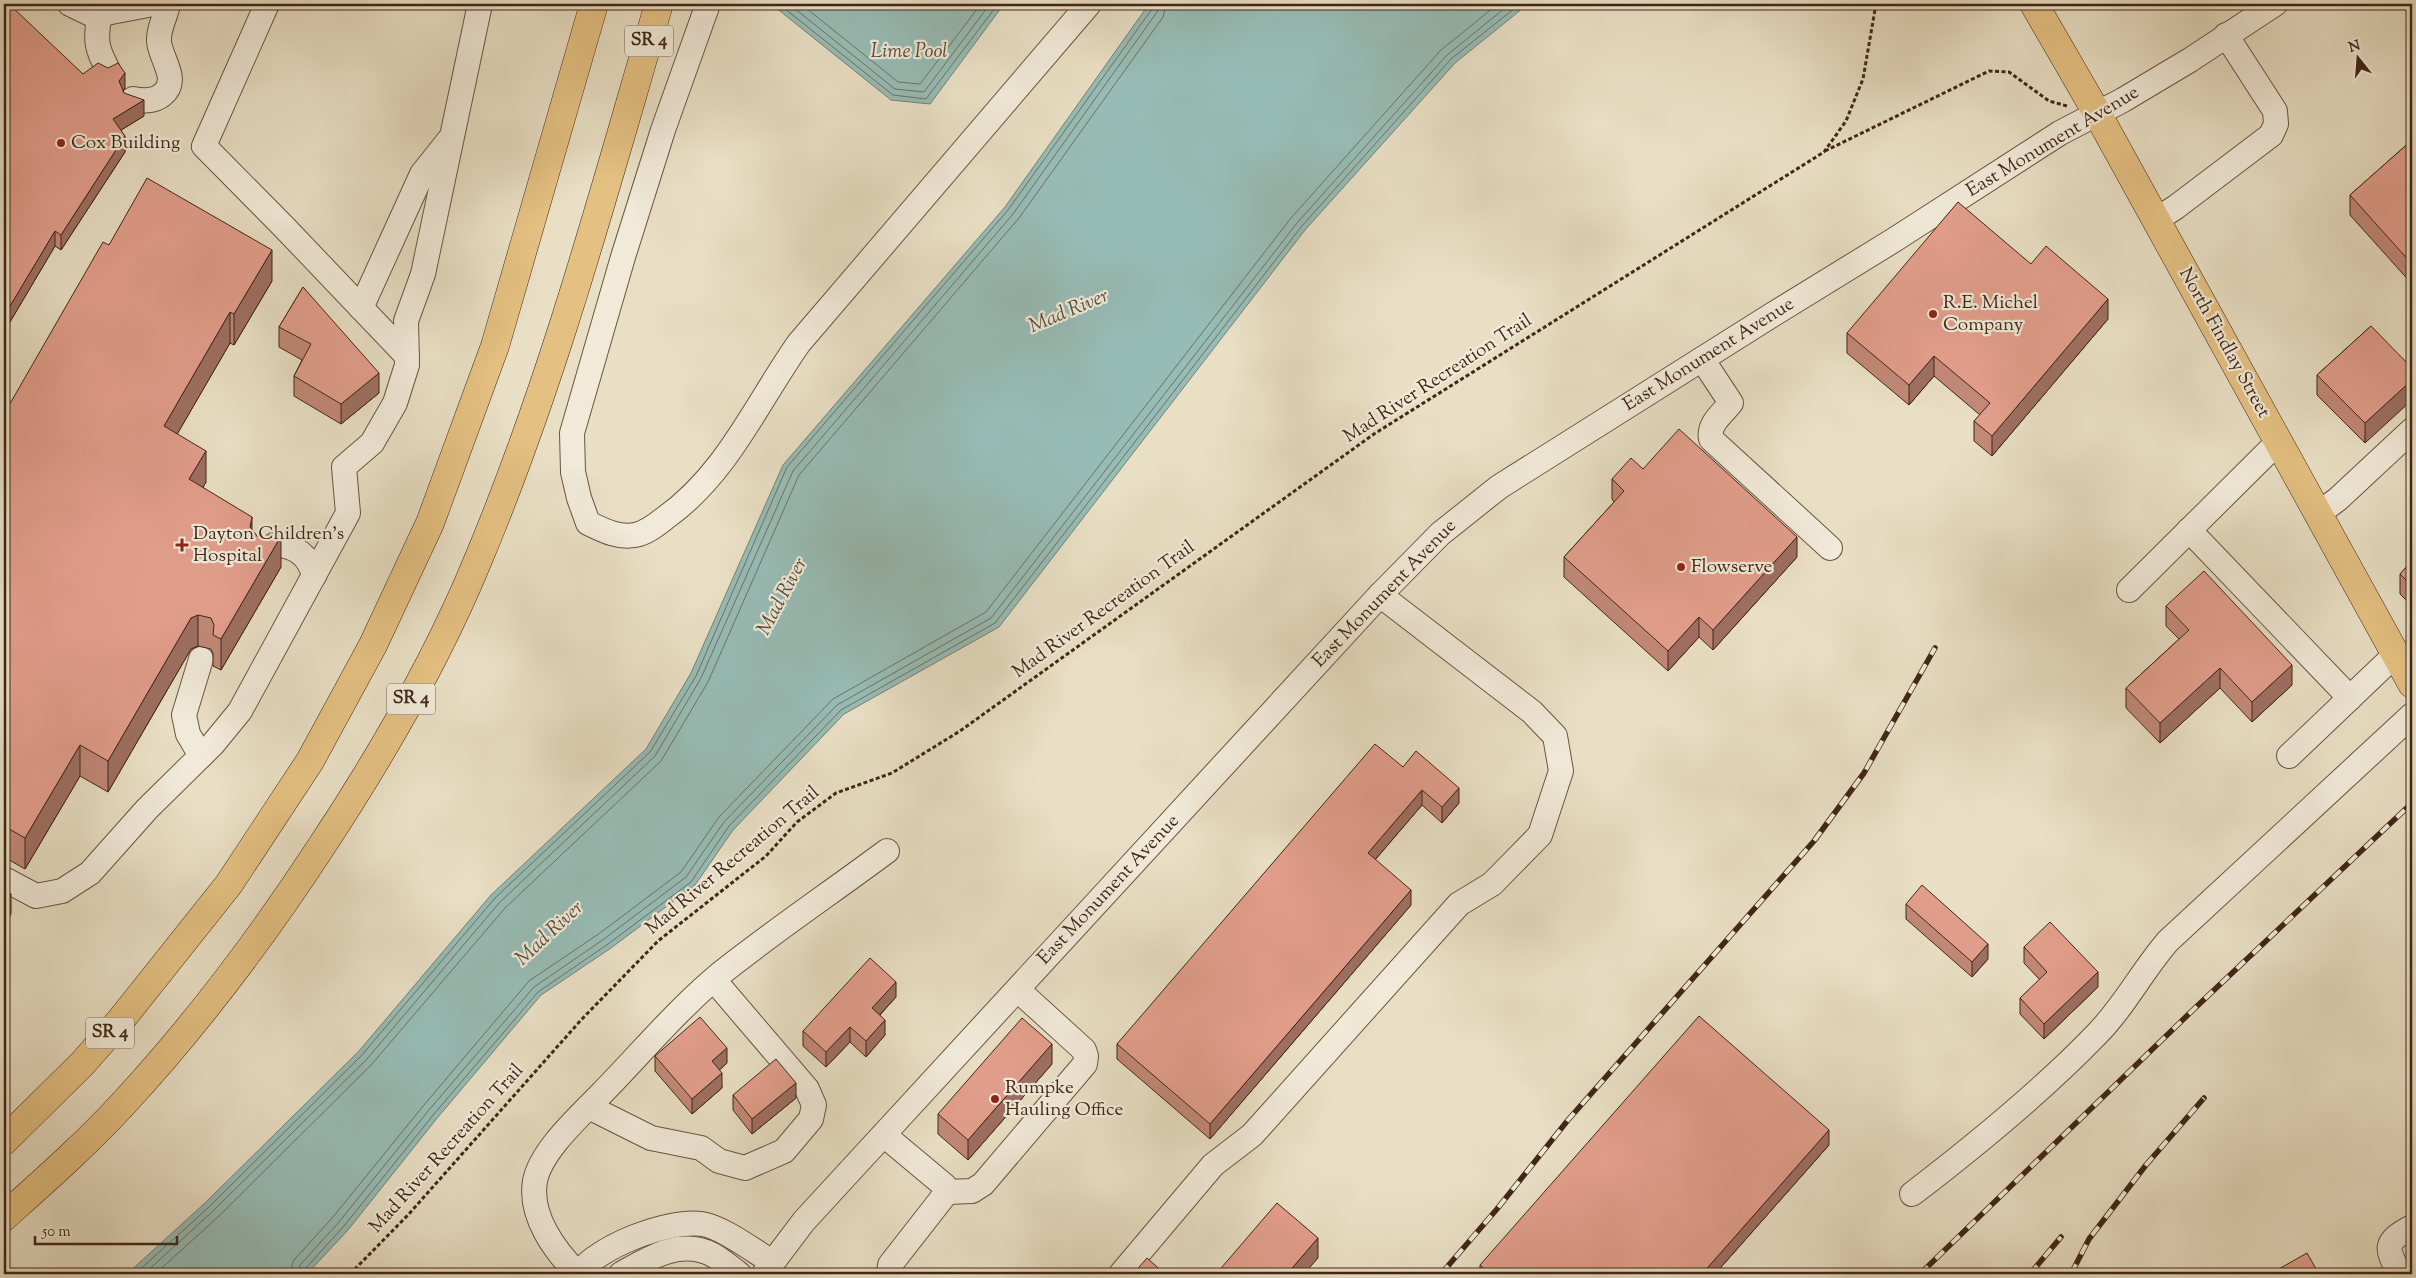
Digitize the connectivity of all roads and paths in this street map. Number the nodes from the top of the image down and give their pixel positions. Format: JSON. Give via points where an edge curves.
{"nodes":[{"id":1,"x":70,"y":4,"type":"edge"},
{"id":2,"x":153,"y":4,"type":"edge"},
{"id":3,"x":168,"y":4,"type":"edge"},
{"id":4,"x":267,"y":4,"type":"edge"},
{"id":5,"x":480,"y":4,"type":"edge"},
{"id":6,"x":594,"y":4,"type":"edge"},
{"id":7,"x":660,"y":4,"type":"edge"},
{"id":8,"x":708,"y":4,"type":"edge"},
{"id":9,"x":1089,"y":4,"type":"edge"},
{"id":10,"x":1876,"y":4,"type":"edge"},
{"id":11,"x":2034,"y":4,"type":"edge"},
{"id":12,"x":2275,"y":4,"type":"edge"},
{"id":13,"x":99,"y":18,"type":"junction"},
{"id":14,"x":2226,"y":35,"type":"junction"},
{"id":15,"x":108,"y":70,"type":"edge"},
{"id":16,"x":133,"y":99,"type":"edge"},
{"id":17,"x":2097,"y":113,"type":"junction"},
{"id":18,"x":452,"y":135,"type":"junction"},
{"id":19,"x":1824,"y":152,"type":"junction"},
{"id":20,"x":2156,"y":220,"type":"junction"},
{"id":21,"x":361,"y":308,"type":"junction"},
{"id":22,"x":407,"y":356,"type":"junction"},
{"id":23,"x":1702,"y":359,"type":"junction"},
{"id":24,"x":2412,"y":430,"type":"edge"},
{"id":25,"x":2278,"y":442,"type":"junction"},
{"id":26,"x":2318,"y":514,"type":"junction"},
{"id":27,"x":2190,"y":530,"type":"junction"},
{"id":28,"x":1830,"y":548,"type":"dead end"},
{"id":29,"x":263,"y":554,"type":"edge"},
{"id":30,"x":314,"y":576,"type":"junction"},
{"id":31,"x":2129,"y":590,"type":"dead end"},
{"id":32,"x":1380,"y":595,"type":"junction"},
{"id":33,"x":2396,"y":654,"type":"junction"},
{"id":34,"x":201,"y":659,"type":"dead end"},
{"id":35,"x":2412,"y":684,"type":"edge"},
{"id":36,"x":2350,"y":698,"type":"junction"},
{"id":37,"x":2412,"y":715,"type":"edge"},
{"id":38,"x":201,"y":756,"type":"junction"},
{"id":39,"x":2289,"y":756,"type":"dead end"},
{"id":40,"x":887,"y":851,"type":"dead end"},
{"id":41,"x":4,"y":878,"type":"edge"},
{"id":42,"x":714,"y":980,"type":"junction"},
{"id":43,"x":1018,"y":990,"type":"junction"},
{"id":44,"x":589,"y":1107,"type":"junction"},
{"id":45,"x":884,"y":1135,"type":"junction"},
{"id":46,"x":4,"y":1141,"type":"edge"},
{"id":47,"x":947,"y":1192,"type":"junction"},
{"id":48,"x":1912,"y":1194,"type":"dead end"},
{"id":49,"x":4,"y":1217,"type":"edge"},
{"id":50,"x":2412,"y":1227,"type":"edge"},
{"id":51,"x":768,"y":1268,"type":"edge"},
{"id":52,"x":350,"y":1274,"type":"edge"},
{"id":53,"x":578,"y":1274,"type":"edge"},
{"id":54,"x":621,"y":1274,"type":"edge"},
{"id":55,"x":739,"y":1274,"type":"edge"},
{"id":56,"x":889,"y":1274,"type":"edge"},
{"id":57,"x":1121,"y":1274,"type":"edge"},
{"id":58,"x":2400,"y":1274,"type":"edge"}],
"edges":[{"from":1,"to":13,"type":"street"},
{"from":2,"to":13,"type":"street"},
{"from":3,"to":16,"type":"street","via":[[159,41],[170,82],[159,97],[149,101]]},
{"from":4,"to":21,"type":"street","via":[[204,146]]},
{"from":5,"to":18,"type":"street"},
{"from":6,"to":46,"type":"main road","number":"SR 4","via":[[495,346],[430,523],[373,645],[310,761],[229,884],[120,1021],[82,1064]]},
{"from":7,"to":49,"type":"main road","number":"SR 4","via":[[550,373],[478,559],[430,666],[359,790],[278,912],[202,1014],[119,1108]]},
{"from":8,"to":9,"type":"street","via":[[663,130],[572,432],[574,472],[588,522],[622,536],[648,530],[674,512],[706,481],[744,431],[799,343]]},
{"from":10,"to":19,"type":"path","name":"Mad River Recreation Trail","via":[[1863,79],[1846,121]]},
{"from":11,"to":17,"type":"main road","name":"North Findlay Street"},
{"from":12,"to":14,"type":"street","name":"East Monument Avenue"},
{"from":13,"to":15,"type":"street","via":[[98,52]]},
{"from":14,"to":17,"type":"street","name":"East Monument Avenue","via":[[2190,60]]},
{"from":14,"to":20,"type":"street","via":[[2275,111],[2276,124],[2271,135]]},
{"from":17,"to":19,"type":"path","via":[[2049,102],[2009,72],[1989,71]]},
{"from":17,"to":20,"type":"main road","name":"North Findlay Street"},
{"from":17,"to":23,"type":"street","name":"East Monument Avenue"},
{"from":18,"to":21,"type":"street","via":[[422,174]]},
{"from":18,"to":22,"type":"street","via":[[423,274],[406,321]]},
{"from":19,"to":52,"type":"path","name":"Mad River Recreation Trail","via":[[1374,434],[960,731],[892,773],[836,793],[797,822],[766,856],[658,941],[581,1020],[408,1215]]},
{"from":20,"to":25,"type":"main road","name":"North Findlay Street"},
{"from":21,"to":22,"type":"street"},
{"from":22,"to":30,"type":"street","via":[[395,402],[372,443],[344,467],[348,513]]},
{"from":23,"to":28,"type":"street","via":[[1731,403],[1712,425],[1711,439]]},
{"from":23,"to":32,"type":"street","name":"East Monument Avenue","via":[[1499,487],[1440,534]]},
{"from":24,"to":26,"type":"street"},
{"from":25,"to":26,"type":"main road","name":"North Findlay Street"},
{"from":25,"to":27,"type":"street"},
{"from":26,"to":33,"type":"main road","name":"North Findlay Street"},
{"from":27,"to":31,"type":"street"},
{"from":27,"to":36,"type":"street"},
{"from":29,"to":30,"type":"street","via":[[274,545],[296,549],[312,566]]},
{"from":30,"to":38,"type":"street","via":[[240,711]]},
{"from":32,"to":43,"type":"street","name":"East Monument Avenue"},
{"from":32,"to":57,"type":"street","via":[[1532,712],[1555,736],[1561,771],[1540,835],[1492,884],[1459,904],[1252,1135],[1213,1165]]},
{"from":33,"to":35,"type":"main road","name":"North Findlay Street"},
{"from":33,"to":36,"type":"street"},
{"from":34,"to":38,"type":"street","via":[[184,716],[188,734]]},
{"from":36,"to":39,"type":"street"},
{"from":37,"to":48,"type":"street","via":[[2168,942],[2097,1035],[2025,1101]]},
{"from":38,"to":41,"type":"street","via":[[147,809],[90,873],[62,891],[36,896]]},
{"from":40,"to":42,"type":"street"},
{"from":42,"to":44,"type":"street"},
{"from":42,"to":44,"type":"street","via":[[807,1089],[814,1105],[811,1119],[784,1151],[745,1168],[719,1161],[701,1148],[651,1138]]},
{"from":43,"to":45,"type":"street","name":"East Monument Avenue"},
{"from":43,"to":47,"type":"street","via":[[1084,1050],[1085,1064],[983,1184],[972,1191]]},
{"from":44,"to":53,"type":"street","via":[[548,1153],[535,1182],[534,1197],[543,1225],[561,1257]]},
{"from":45,"to":47,"type":"street","via":[[945,1186]]},
{"from":45,"to":51,"type":"street","name":"East Monument Avenue","via":[[804,1221]]},
{"from":47,"to":56,"type":"street","via":[[890,1265]]},
{"from":50,"to":58,"type":"street","via":[[2396,1236],[2389,1248]]},
{"from":51,"to":53,"type":"street","via":[[728,1235],[702,1224],[666,1227],[634,1236],[585,1264]]},
{"from":54,"to":55,"type":"street","via":[[654,1255],[686,1247],[713,1255]]}]}
